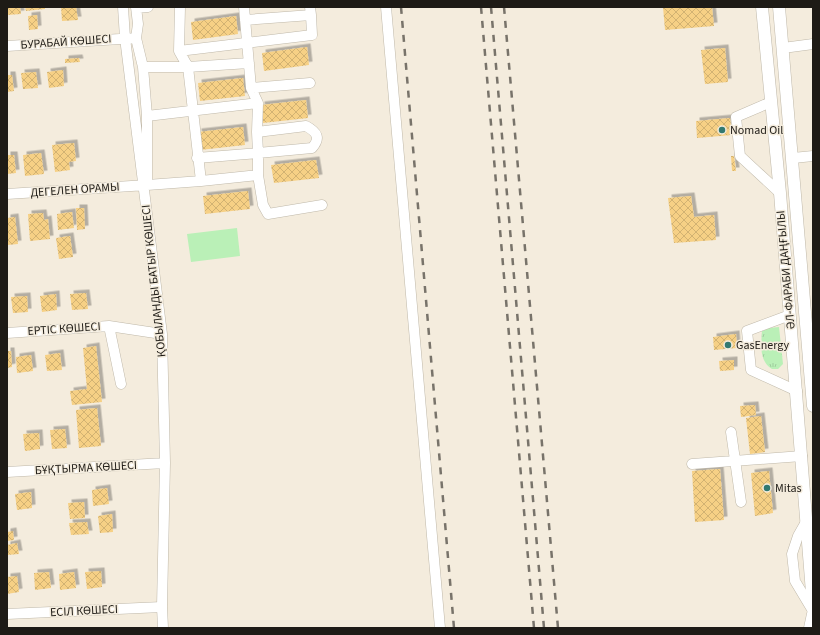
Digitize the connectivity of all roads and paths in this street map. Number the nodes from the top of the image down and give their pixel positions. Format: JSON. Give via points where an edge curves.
{"nodes":[{"id":1,"x":123,"y":7,"type":"edge"},
{"id":2,"x":136,"y":7,"type":"edge"},
{"id":3,"x":148,"y":7,"type":"edge"},
{"id":4,"x":180,"y":7,"type":"edge"},
{"id":5,"x":244,"y":7,"type":"edge"},
{"id":6,"x":386,"y":7,"type":"edge"},
{"id":7,"x":762,"y":7,"type":"edge"},
{"id":8,"x":780,"y":7,"type":"edge"},
{"id":9,"x":310,"y":11,"type":"edge"},
{"id":10,"x":244,"y":20,"type":"junction"},
{"id":11,"x":130,"y":38,"type":"junction"},
{"id":12,"x":246,"y":42,"type":"junction"},
{"id":13,"x":813,"y":44,"type":"edge"},
{"id":14,"x":7,"y":46,"type":"edge"},
{"id":15,"x":783,"y":48,"type":"junction"},
{"id":16,"x":179,"y":51,"type":"junction"},
{"id":17,"x":249,"y":63,"type":"junction"},
{"id":18,"x":188,"y":67,"type":"junction"},
{"id":19,"x":143,"y":68,"type":"junction"},
{"id":20,"x":310,"y":83,"type":"dead end"},
{"id":21,"x":251,"y":88,"type":"junction"},
{"id":22,"x":771,"y":102,"type":"junction"},
{"id":23,"x":258,"y":103,"type":"junction"},
{"id":24,"x":192,"y":111,"type":"junction"},
{"id":25,"x":147,"y":116,"type":"junction"},
{"id":26,"x":257,"y":132,"type":"junction"},
{"id":27,"x":258,"y":153,"type":"junction"},
{"id":28,"x":813,"y":156,"type":"edge"},
{"id":29,"x":197,"y":158,"type":"junction"},
{"id":30,"x":793,"y":158,"type":"junction"},
{"id":31,"x":258,"y":175,"type":"junction"},
{"id":32,"x":201,"y":181,"type":"junction"},
{"id":33,"x":146,"y":185,"type":"junction"},
{"id":34,"x":7,"y":194,"type":"edge"},
{"id":35,"x":780,"y":194,"type":"junction"},
{"id":36,"x":322,"y":205,"type":"dead end"},
{"id":37,"x":790,"y":315,"type":"junction"},
{"id":38,"x":109,"y":326,"type":"junction"},
{"id":39,"x":7,"y":333,"type":"edge"},
{"id":40,"x":162,"y":334,"type":"junction"},
{"id":41,"x":121,"y":384,"type":"dead end"},
{"id":42,"x":796,"y":390,"type":"junction"},
{"id":43,"x":813,"y":406,"type":"edge"},
{"id":44,"x":731,"y":432,"type":"dead end"},
{"id":45,"x":802,"y":456,"type":"junction"},
{"id":46,"x":736,"y":461,"type":"junction"},
{"id":47,"x":165,"y":463,"type":"junction"},
{"id":48,"x":692,"y":464,"type":"dead end"},
{"id":49,"x":7,"y":472,"type":"edge"},
{"id":50,"x":741,"y":502,"type":"dead end"},
{"id":51,"x":806,"y":522,"type":"junction"},
{"id":52,"x":813,"y":605,"type":"edge"},
{"id":53,"x":162,"y":607,"type":"junction"},
{"id":54,"x":813,"y":611,"type":"edge"},
{"id":55,"x":7,"y":614,"type":"edge"},
{"id":56,"x":813,"y":614,"type":"edge"},
{"id":57,"x":163,"y":628,"type":"edge"},
{"id":58,"x":440,"y":628,"type":"edge"},
{"id":59,"x":810,"y":628,"type":"edge"}],
"edges":[{"from":1,"to":11,"type":"street","name":"ҚОБЫЛАНДЫ БАТЫР КӨШЕСІ"},
{"from":2,"to":3,"type":"street"},
{"from":2,"to":11,"type":"street","via":[[138,24]]},
{"from":4,"to":16,"type":"street"},
{"from":5,"to":10,"type":"street"},
{"from":6,"to":58,"type":"street"},
{"from":7,"to":22,"type":"main road","name":"ӘЛ-ФАРАБИ ДАҢҒЫЛЫ"},
{"from":8,"to":15,"type":"main road","name":"ӘЛ-ФАРАБИ ДАҢҒЫЛЫ"},
{"from":9,"to":10,"type":"street"},
{"from":9,"to":12,"type":"street","via":[[312,35]]},
{"from":10,"to":12,"type":"street"},
{"from":11,"to":14,"type":"street","name":"БУРАБАЙ КӨШЕСІ"},
{"from":11,"to":19,"type":"street"},
{"from":11,"to":33,"type":"street","name":"ҚОБЫЛАНДЫ БАТЫР КӨШЕСІ"},
{"from":12,"to":16,"type":"street"},
{"from":12,"to":17,"type":"street"},
{"from":13,"to":15,"type":"street"},
{"from":15,"to":30,"type":"main road","name":"ӘЛ-ФАРАБИ ДАҢҒЫЛЫ"},
{"from":16,"to":18,"type":"street"},
{"from":17,"to":18,"type":"street"},
{"from":17,"to":21,"type":"street"},
{"from":18,"to":19,"type":"street"},
{"from":18,"to":24,"type":"street"},
{"from":19,"to":25,"type":"street"},
{"from":20,"to":21,"type":"street"},
{"from":21,"to":23,"type":"street"},
{"from":22,"to":35,"type":"main road","name":"ӘЛ-ФАРАБИ ДАҢҒЫЛЫ"},
{"from":22,"to":35,"type":"street","via":[[736,117],[740,156]]},
{"from":23,"to":24,"type":"street"},
{"from":23,"to":26,"type":"street"},
{"from":24,"to":25,"type":"street"},
{"from":24,"to":29,"type":"street"},
{"from":25,"to":33,"type":"street"},
{"from":26,"to":27,"type":"street"},
{"from":26,"to":27,"type":"street","via":[[306,126],[313,130],[317,138],[312,148]]},
{"from":27,"to":29,"type":"street"},
{"from":27,"to":31,"type":"street"},
{"from":28,"to":30,"type":"street"},
{"from":29,"to":32,"type":"street"},
{"from":30,"to":43,"type":"main road","name":"ӘЛ-ФАРАБИ ДАҢҒЫЛЫ"},
{"from":31,"to":32,"type":"street","name":"ДЕГЕЛЕН ОРАМЫ"},
{"from":31,"to":36,"type":"street","via":[[263,205],[268,214]]},
{"from":32,"to":33,"type":"street","name":"ДЕГЕЛЕН ОРАМЫ"},
{"from":33,"to":34,"type":"street","name":"ДЕГЕЛЕН ОРАМЫ"},
{"from":33,"to":40,"type":"street","name":"ҚОБЫЛАНДЫ БАТЫР КӨШЕСІ"},
{"from":35,"to":37,"type":"main road","name":"ӘЛ-ФАРАБИ ДАҢҒЫЛЫ"},
{"from":37,"to":42,"type":"main road","name":"ӘЛ-ФАРАБИ ДАҢҒЫЛЫ"},
{"from":37,"to":42,"type":"street","via":[[748,331],[751,370]]},
{"from":38,"to":39,"type":"street","name":"ЕРТІС КӨШЕСІ"},
{"from":38,"to":40,"type":"street"},
{"from":38,"to":41,"type":"street","name":"ЕРТІС КӨШЕСІ"},
{"from":40,"to":47,"type":"street","name":"ҚОБЫЛАНДЫ БАТЫР КӨШЕСІ"},
{"from":42,"to":45,"type":"main road","name":"ӘЛ-ФАРАБИ ДАҢҒЫЛЫ"},
{"from":44,"to":46,"type":"street"},
{"from":45,"to":46,"type":"street"},
{"from":45,"to":51,"type":"main road","name":"ӘЛ-ФАРАБИ ДАҢҒЫЛЫ"},
{"from":46,"to":48,"type":"street"},
{"from":46,"to":50,"type":"street"},
{"from":47,"to":49,"type":"street","name":"БҰҚТЫРМА КӨШЕСІ"},
{"from":47,"to":53,"type":"street","name":"ҚОБЫЛАНДЫ БАТЫР КӨШЕСІ"},
{"from":51,"to":52,"type":"main road","name":"ӘЛ-ФАРАБИ ДАҢҒЫЛЫ"},
{"from":51,"to":54,"type":"street","via":[[792,554],[795,581]]},
{"from":53,"to":55,"type":"street","name":"ЕСІЛ КӨШЕСІ"},
{"from":53,"to":57,"type":"street","name":"ҚОБЫЛАНДЫ БАТЫР КӨШЕСІ"},
{"from":56,"to":59,"type":"main road"}]}
